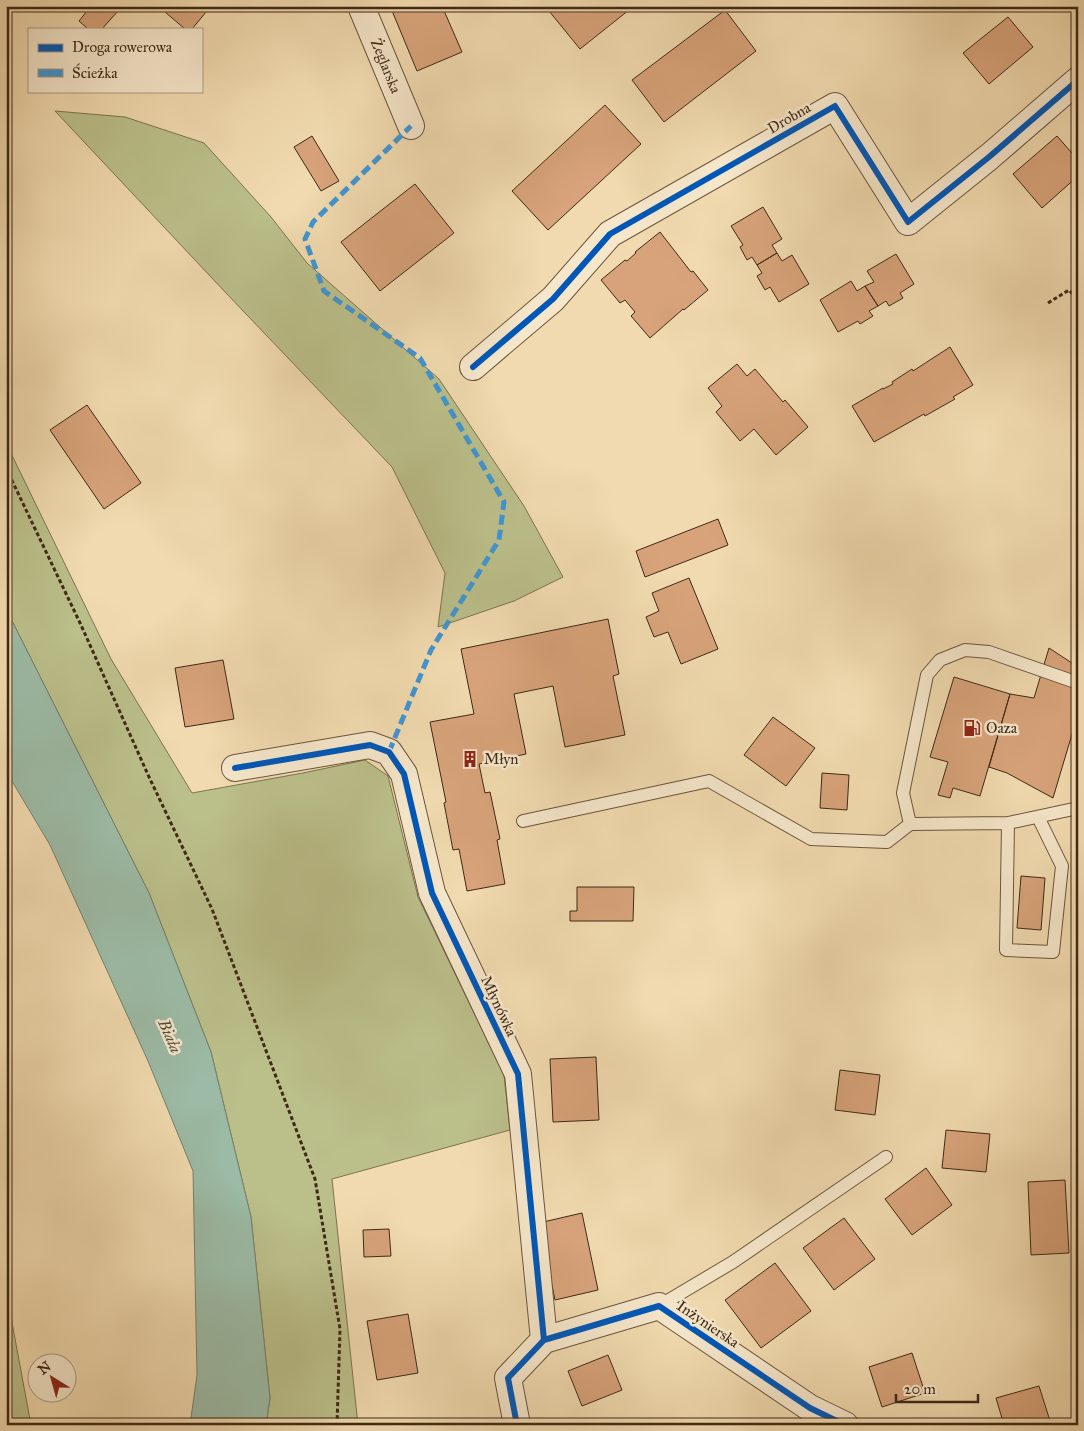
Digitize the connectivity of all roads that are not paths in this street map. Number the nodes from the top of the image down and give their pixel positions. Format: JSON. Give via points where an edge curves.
{"nodes":[{"id":1,"x":361,"y":6,"type":"edge"},
{"id":2,"x":1078,"y":80,"type":"edge"},
{"id":3,"x":411,"y":126,"type":"dead end"},
{"id":4,"x":473,"y":367,"type":"dead end"},
{"id":5,"x":1078,"y":683,"type":"edge"},
{"id":6,"x":235,"y":768,"type":"dead end"},
{"id":7,"x":1078,"y":808,"type":"edge"},
{"id":8,"x":1038,"y":816,"type":"junction"},
{"id":9,"x":523,"y":821,"type":"dead end"},
{"id":10,"x":1008,"y":823,"type":"junction"},
{"id":11,"x":910,"y":824,"type":"junction"},
{"id":12,"x":886,"y":1157,"type":"dead end"},
{"id":13,"x":659,"y":1306,"type":"junction"},
{"id":14,"x":544,"y":1340,"type":"junction"},
{"id":15,"x":517,"y":1425,"type":"edge"},
{"id":16,"x":845,"y":1425,"type":"edge"}],
"edges":[{"from":1,"to":3,"type":"street","name":"Żeglarska"},
{"from":2,"to":4,"type":"street","name":"Drobna","via":[[908,222],[835,106],[610,234],[553,299]]},
{"from":5,"to":11,"type":"lane","via":[[988,652],[965,650],[940,660],[927,675],[903,793]]},
{"from":6,"to":14,"type":"street","name":"Młynówka","via":[[370,745],[389,752],[404,774],[432,893],[518,1074]]},
{"from":7,"to":8,"type":"lane"},
{"from":8,"to":10,"type":"lane"},
{"from":8,"to":10,"type":"lane","via":[[1062,866],[1053,952],[1006,950]]},
{"from":9,"to":11,"type":"lane","via":[[709,781],[811,839],[886,842]]},
{"from":10,"to":11,"type":"lane"},
{"from":12,"to":13,"type":"lane","via":[[733,1262]]},
{"from":13,"to":14,"type":"street","name":"Inżynierska"},
{"from":13,"to":16,"type":"street","name":"Inżynierska","via":[[810,1408]]},
{"from":14,"to":15,"type":"street","via":[[508,1378]]}]}
